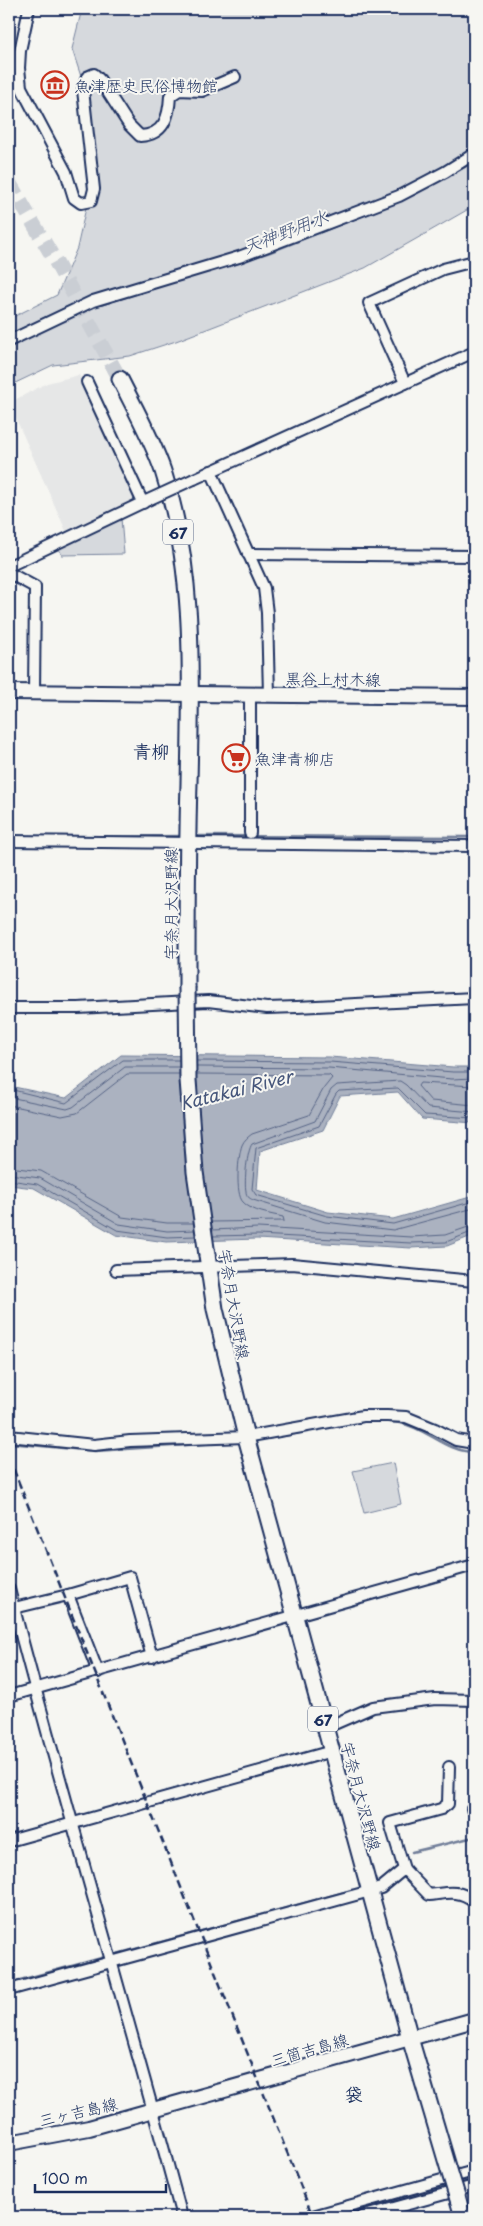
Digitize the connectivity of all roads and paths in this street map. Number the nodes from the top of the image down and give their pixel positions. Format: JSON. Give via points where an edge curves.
{"nodes":[{"id":1,"x":29,"y":9,"type":"edge"},
{"id":2,"x":236,"y":77,"type":"dead end"},
{"id":3,"x":474,"y":154,"type":"edge"},
{"id":4,"x":474,"y":261,"type":"edge"},
{"id":5,"x":9,"y":341,"type":"edge"},
{"id":6,"x":474,"y":352,"type":"edge"},
{"id":7,"x":120,"y":379,"type":"tunnel mouth"},
{"id":8,"x":88,"y":382,"type":"dead end"},
{"id":9,"x":405,"y":383,"type":"junction"},
{"id":10,"x":211,"y":471,"type":"junction"},
{"id":11,"x":145,"y":501,"type":"junction"},
{"id":12,"x":248,"y":554,"type":"junction"},
{"id":13,"x":474,"y":556,"type":"edge"},
{"id":14,"x":9,"y":566,"type":"edge"},
{"id":15,"x":9,"y":573,"type":"edge"},
{"id":16,"x":9,"y":692,"type":"edge"},
{"id":17,"x":34,"y":693,"type":"junction"},
{"id":18,"x":190,"y":695,"type":"junction"},
{"id":19,"x":250,"y":695,"type":"junction"},
{"id":20,"x":269,"y":695,"type":"junction"},
{"id":21,"x":474,"y":697,"type":"edge"},
{"id":22,"x":250,"y":833,"type":"dead end"},
{"id":23,"x":9,"y":840,"type":"edge"},
{"id":24,"x":187,"y":842,"type":"junction"},
{"id":25,"x":474,"y":846,"type":"edge"},
{"id":26,"x":474,"y":998,"type":"edge"},
{"id":27,"x":9,"y":1008,"type":"edge"},
{"id":28,"x":208,"y":1260,"type":"junction"},
{"id":29,"x":116,"y":1270,"type":"dead end"},
{"id":30,"x":474,"y":1281,"type":"edge"},
{"id":31,"x":9,"y":1436,"type":"edge"},
{"id":32,"x":246,"y":1437,"type":"junction"},
{"id":33,"x":474,"y":1443,"type":"edge"},
{"id":34,"x":474,"y":1566,"type":"edge"},
{"id":35,"x":9,"y":1589,"type":"edge"},
{"id":36,"x":68,"y":1595,"type":"junction"},
{"id":37,"x":14,"y":1608,"type":"junction"},
{"id":38,"x":294,"y":1616,"type":"junction"},
{"id":39,"x":152,"y":1657,"type":"junction"},
{"id":40,"x":98,"y":1672,"type":"junction"},
{"id":41,"x":35,"y":1689,"type":"junction"},
{"id":42,"x":9,"y":1696,"type":"edge"},
{"id":43,"x":474,"y":1700,"type":"edge"},
{"id":44,"x":325,"y":1728,"type":"junction"},
{"id":45,"x":332,"y":1751,"type":"junction"},
{"id":46,"x":449,"y":1767,"type":"dead end"},
{"id":47,"x":73,"y":1823,"type":"junction"},
{"id":48,"x":9,"y":1841,"type":"edge"},
{"id":49,"x":404,"y":1868,"type":"junction"},
{"id":50,"x":370,"y":1890,"type":"junction"},
{"id":51,"x":474,"y":1901,"type":"edge"},
{"id":52,"x":113,"y":1961,"type":"junction"},
{"id":53,"x":9,"y":1990,"type":"edge"},
{"id":54,"x":474,"y":2020,"type":"edge"},
{"id":55,"x":410,"y":2038,"type":"junction"},
{"id":56,"x":154,"y":2111,"type":"junction"},
{"id":57,"x":9,"y":2143,"type":"edge"},
{"id":58,"x":474,"y":2171,"type":"edge"},
{"id":59,"x":474,"y":2186,"type":"edge"},
{"id":60,"x":182,"y":2217,"type":"edge"},
{"id":61,"x":309,"y":2217,"type":"edge"},
{"id":62,"x":360,"y":2217,"type":"edge"},
{"id":63,"x":463,"y":2217,"type":"edge"}],
"edges":[{"from":1,"to":2,"type":"street","via":[[20,60],[21,87],[66,172],[74,198],[81,203],[91,201],[94,188],[83,90],[87,77],[94,74],[100,80],[129,126],[140,136],[149,136],[163,126],[169,114],[170,96],[179,90],[202,91]]},
{"from":3,"to":5,"type":"street","via":[[399,196],[239,257],[92,302]]},
{"from":4,"to":9,"type":"street","via":[[443,268],[369,303]]},
{"from":6,"to":9,"type":"street"},
{"from":7,"to":18,"type":"main road","name":"宇奈月大沢野線","number":"67","via":[[162,470],[180,539],[190,621]]},
{"from":8,"to":11,"type":"street"},
{"from":9,"to":10,"type":"street"},
{"from":10,"to":11,"type":"street","bridge":true},
{"from":10,"to":12,"type":"street"},
{"from":11,"to":14,"type":"street"},
{"from":12,"to":13,"type":"street"},
{"from":12,"to":20,"type":"street","via":[[264,588]]},
{"from":15,"to":17,"type":"street","via":[[34,587]]},
{"from":16,"to":17,"type":"main road","name":"黒谷上村木線"},
{"from":17,"to":18,"type":"main road","name":"黒谷上村木線"},
{"from":18,"to":19,"type":"main road","name":"黒谷上村木線"},
{"from":18,"to":24,"type":"main road","name":"宇奈月大沢野線","number":"67"},
{"from":19,"to":20,"type":"main road","name":"黒谷上村木線"},
{"from":19,"to":22,"type":"street"},
{"from":20,"to":21,"type":"main road","name":"黒谷上村木線"},
{"from":23,"to":24,"type":"street"},
{"from":24,"to":25,"type":"street"},
{"from":24,"to":28,"type":"main road","name":"宇奈月大沢野線","number":"67","bridge":true,"via":[[190,1098],[195,1172]]},
{"from":26,"to":27,"type":"street","via":[[267,1008],[208,1001]]},
{"from":28,"to":29,"type":"street"},
{"from":28,"to":30,"type":"street","via":[[292,1264]]},
{"from":28,"to":32,"type":"main road","name":"宇奈月大沢野線","number":"67","via":[[226,1358]]},
{"from":31,"to":32,"type":"street","via":[[94,1445]]},
{"from":32,"to":33,"type":"street","via":[[363,1416],[387,1416],[406,1417],[456,1440]]},
{"from":32,"to":38,"type":"main road","name":"宇奈月大沢野線","number":"67"},
{"from":34,"to":38,"type":"street"},
{"from":35,"to":37,"type":"street"},
{"from":36,"to":37,"type":"street"},
{"from":36,"to":39,"type":"street","via":[[130,1577]]},
{"from":36,"to":40,"type":"street"},
{"from":37,"to":41,"type":"street"},
{"from":38,"to":39,"type":"street"},
{"from":38,"to":44,"type":"main road","name":"宇奈月大沢野線","number":"67"},
{"from":39,"to":40,"type":"street"},
{"from":40,"to":41,"type":"street"},
{"from":41,"to":42,"type":"street"},
{"from":41,"to":47,"type":"street"},
{"from":43,"to":44,"type":"street","via":[[435,1699],[373,1707]]},
{"from":44,"to":45,"type":"main road","name":"宇奈月大沢野線","number":"67"},
{"from":45,"to":47,"type":"street"},
{"from":45,"to":50,"type":"main road","name":"宇奈月大沢野線","number":"67"},
{"from":46,"to":49,"type":"street","via":[[448,1804],[390,1823]]},
{"from":47,"to":48,"type":"street"},
{"from":47,"to":52,"type":"street"},
{"from":49,"to":50,"type":"street","via":[[381,1888]]},
{"from":49,"to":51,"type":"street","via":[[429,1895],[455,1892]]},
{"from":50,"to":52,"type":"street"},
{"from":50,"to":55,"type":"main road","name":"宇奈月大沢野線","number":"67"},
{"from":52,"to":53,"type":"street"},
{"from":52,"to":56,"type":"street"},
{"from":54,"to":55,"type":"main road","name":"三箇吉島線"},
{"from":55,"to":56,"type":"main road","name":"三箇吉島線"},
{"from":55,"to":63,"type":"main road","name":"宇奈月大沢野線","number":"67","bridge":true},
{"from":56,"to":57,"type":"main road","name":"三ヶ吉島線","via":[[89,2128]]},
{"from":56,"to":60,"type":"street"},
{"from":58,"to":61,"type":"street"},
{"from":59,"to":62,"type":"street"}]}
